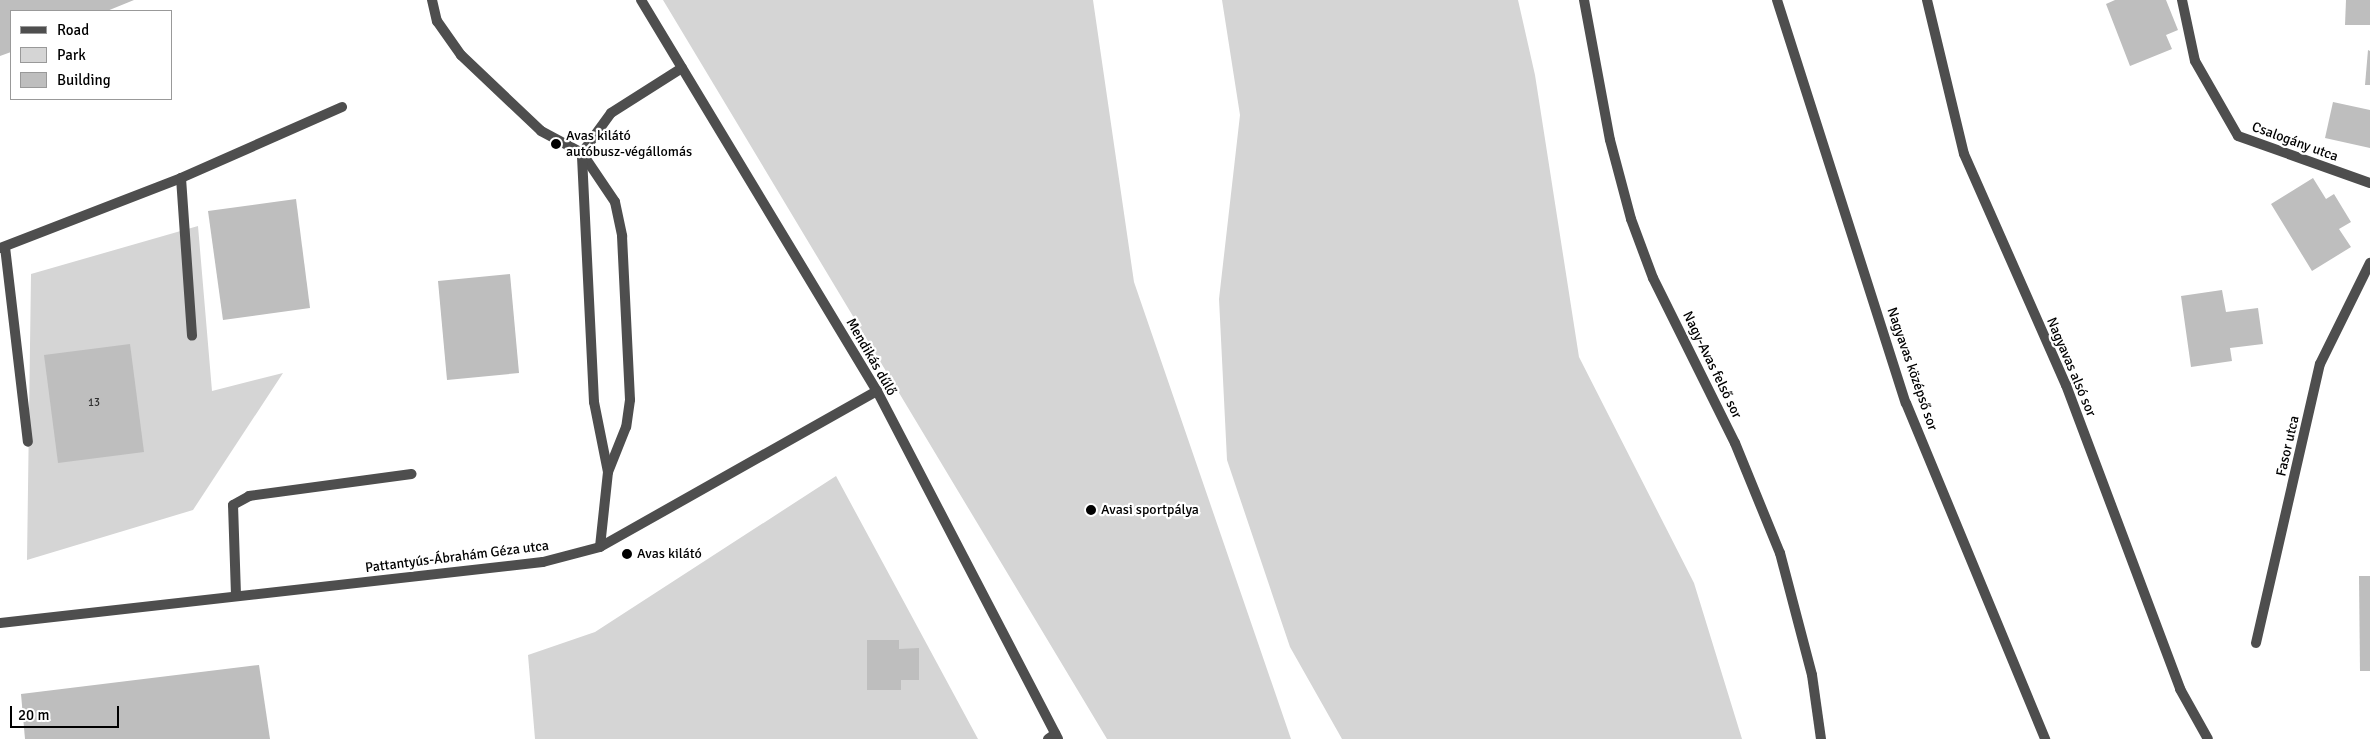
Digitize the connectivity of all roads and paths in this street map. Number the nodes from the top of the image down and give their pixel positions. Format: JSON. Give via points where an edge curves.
{"nodes":[{"id":1,"x":432,"y":0,"type":"edge"},
{"id":2,"x":641,"y":0,"type":"edge"},
{"id":3,"x":1584,"y":0,"type":"edge"},
{"id":4,"x":1777,"y":0,"type":"edge"},
{"id":5,"x":1927,"y":0,"type":"edge"},
{"id":6,"x":2182,"y":0,"type":"edge"},
{"id":7,"x":682,"y":68,"type":"junction"},
{"id":8,"x":342,"y":107,"type":"dead end"},
{"id":9,"x":582,"y":153,"type":"junction"},
{"id":10,"x":181,"y":178,"type":"junction"},
{"id":11,"x":2370,"y":183,"type":"edge"},
{"id":12,"x":2,"y":248,"type":"edge"},
{"id":13,"x":2370,"y":263,"type":"edge"},
{"id":14,"x":192,"y":336,"type":"dead end"},
{"id":15,"x":877,"y":391,"type":"junction"},
{"id":16,"x":28,"y":442,"type":"dead end"},
{"id":17,"x":608,"y":472,"type":"junction"},
{"id":18,"x":412,"y":474,"type":"dead end"},
{"id":19,"x":600,"y":547,"type":"junction"},
{"id":20,"x":236,"y":595,"type":"junction"},
{"id":21,"x":0,"y":624,"type":"edge"},
{"id":22,"x":2256,"y":643,"type":"dead end"},
{"id":23,"x":1054,"y":737,"type":"edge"},
{"id":24,"x":1821,"y":739,"type":"edge"},
{"id":25,"x":2045,"y":739,"type":"edge"},
{"id":26,"x":2208,"y":739,"type":"edge"}],
"edges":[{"from":1,"to":9,"type":"street","via":[[437,21],[461,55],[541,131]]},
{"from":2,"to":7,"type":"street","name":"Mendikás dűlő"},
{"from":3,"to":24,"type":"street","name":"Nagy-Avas felső sor","via":[[1610,140],[1631,219],[1653,278],[1735,443],[1780,553],[1812,675]]},
{"from":4,"to":25,"type":"street","name":"Nagyavas középső sor","via":[[1906,403]]},
{"from":5,"to":26,"type":"street","name":"Nagyavas alsó sor","via":[[1964,154],[2066,385],[2180,689]]},
{"from":6,"to":11,"type":"street","name":"Csalogány utca","via":[[2195,61],[2238,136]]},
{"from":7,"to":9,"type":"street","via":[[610,113]]},
{"from":7,"to":15,"type":"street","name":"Mendikás dűlő"},
{"from":8,"to":10,"type":"street"},
{"from":9,"to":17,"type":"street","via":[[594,402]]},
{"from":9,"to":17,"type":"street","via":[[614,202],[622,236],[630,400],[626,427]]},
{"from":10,"to":12,"type":"street"},
{"from":10,"to":14,"type":"street"},
{"from":12,"to":16,"type":"street"},
{"from":13,"to":22,"type":"street","name":"Fasor utca","via":[[2320,364]]},
{"from":15,"to":19,"type":"street","name":"Pattantyús-Ábrahám Géza utca"},
{"from":15,"to":23,"type":"street","name":"Mendikás dűlő"},
{"from":17,"to":19,"type":"street"},
{"from":18,"to":20,"type":"street","via":[[249,496],[233,505]]},
{"from":19,"to":20,"type":"street","name":"Pattantyús-Ábrahám Géza utca","via":[[543,562]]},
{"from":20,"to":21,"type":"street","name":"Pattantyús-Ábrahám Géza utca"}]}
